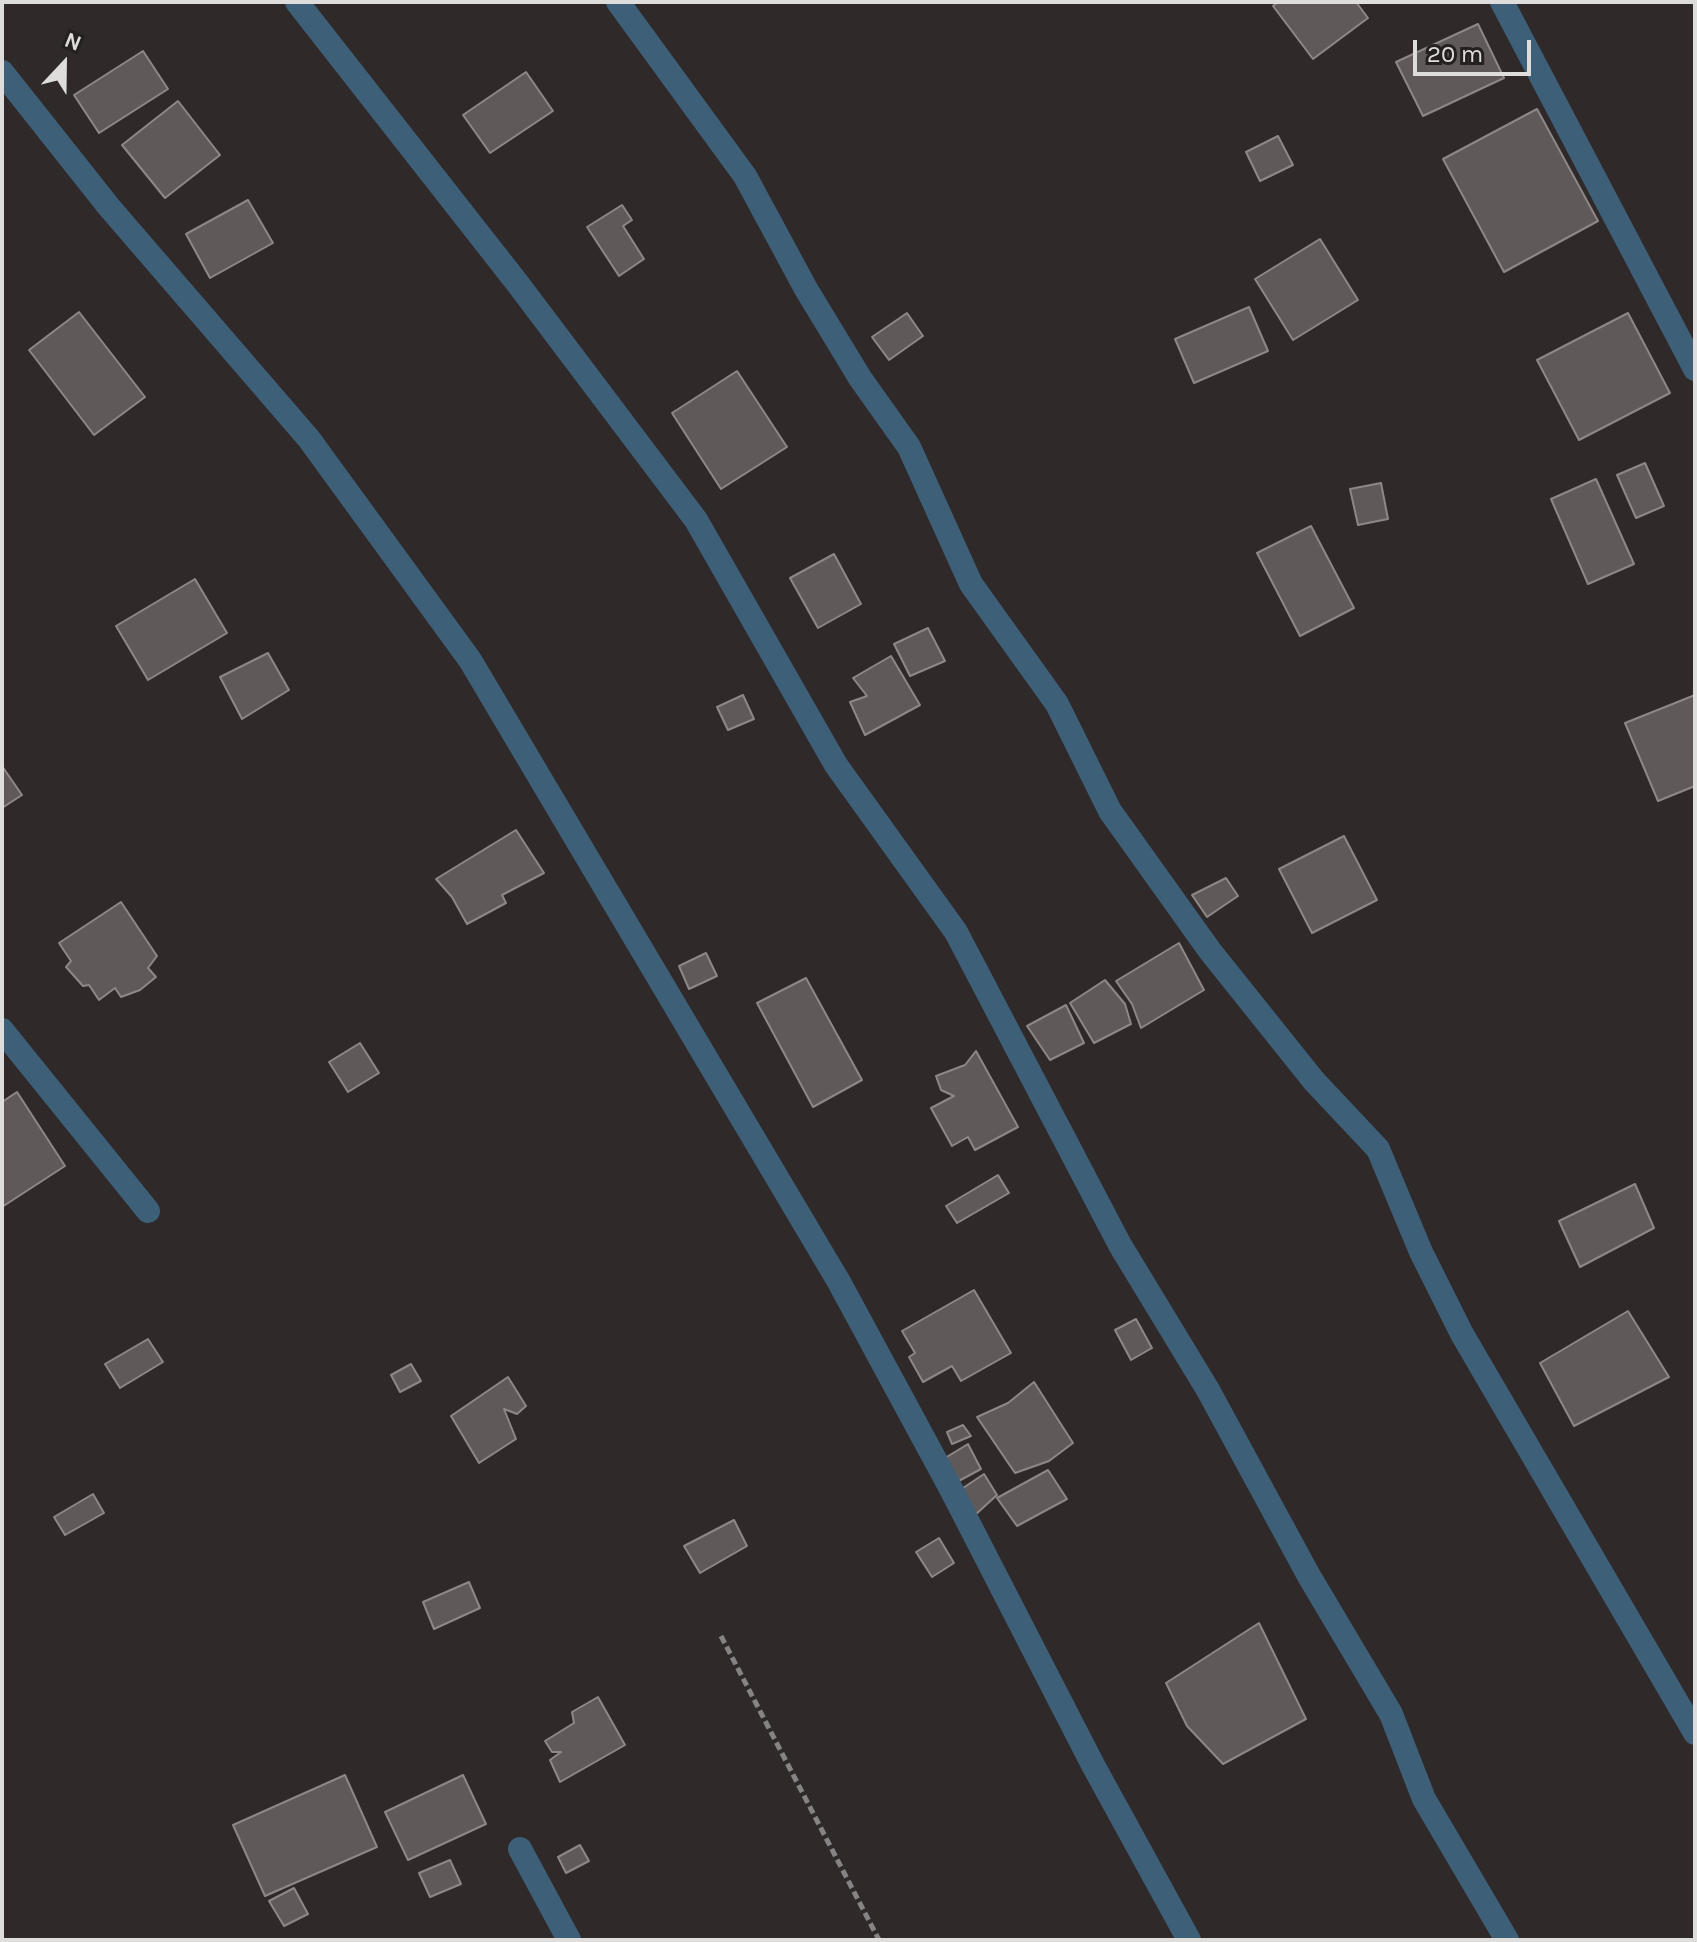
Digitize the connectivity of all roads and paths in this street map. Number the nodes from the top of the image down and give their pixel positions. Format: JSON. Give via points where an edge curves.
{"nodes":[{"id":1,"x":297,"y":2,"type":"edge"},
{"id":2,"x":618,"y":2,"type":"edge"},
{"id":3,"x":1502,"y":2,"type":"edge"},
{"id":4,"x":2,"y":72,"type":"edge"},
{"id":5,"x":1695,"y":369,"type":"edge"},
{"id":6,"x":2,"y":1030,"type":"edge"},
{"id":7,"x":148,"y":1211,"type":"dead end"},
{"id":8,"x":721,"y":1636,"type":"dead end"},
{"id":9,"x":1695,"y":1733,"type":"edge"},
{"id":10,"x":520,"y":1849,"type":"dead end"},
{"id":11,"x":569,"y":1940,"type":"edge"},
{"id":12,"x":879,"y":1940,"type":"edge"},
{"id":13,"x":1189,"y":1940,"type":"edge"},
{"id":14,"x":1507,"y":1940,"type":"edge"}],
"edges":[{"from":1,"to":14,"type":"street","via":[[696,520],[836,765],[956,932],[1120,1245],[1391,1714],[1424,1799]]},
{"from":2,"to":9,"type":"street","via":[[745,176],[806,289],[909,447],[971,584],[1057,704],[1110,811],[1210,951],[1314,1081],[1378,1149],[1462,1334]]},
{"from":3,"to":5,"type":"street"},
{"from":4,"to":13,"type":"street","via":[[109,207],[309,439],[470,660],[839,1282]]},
{"from":6,"to":7,"type":"street"},
{"from":8,"to":12,"type":"path"},
{"from":10,"to":11,"type":"street"}]}
